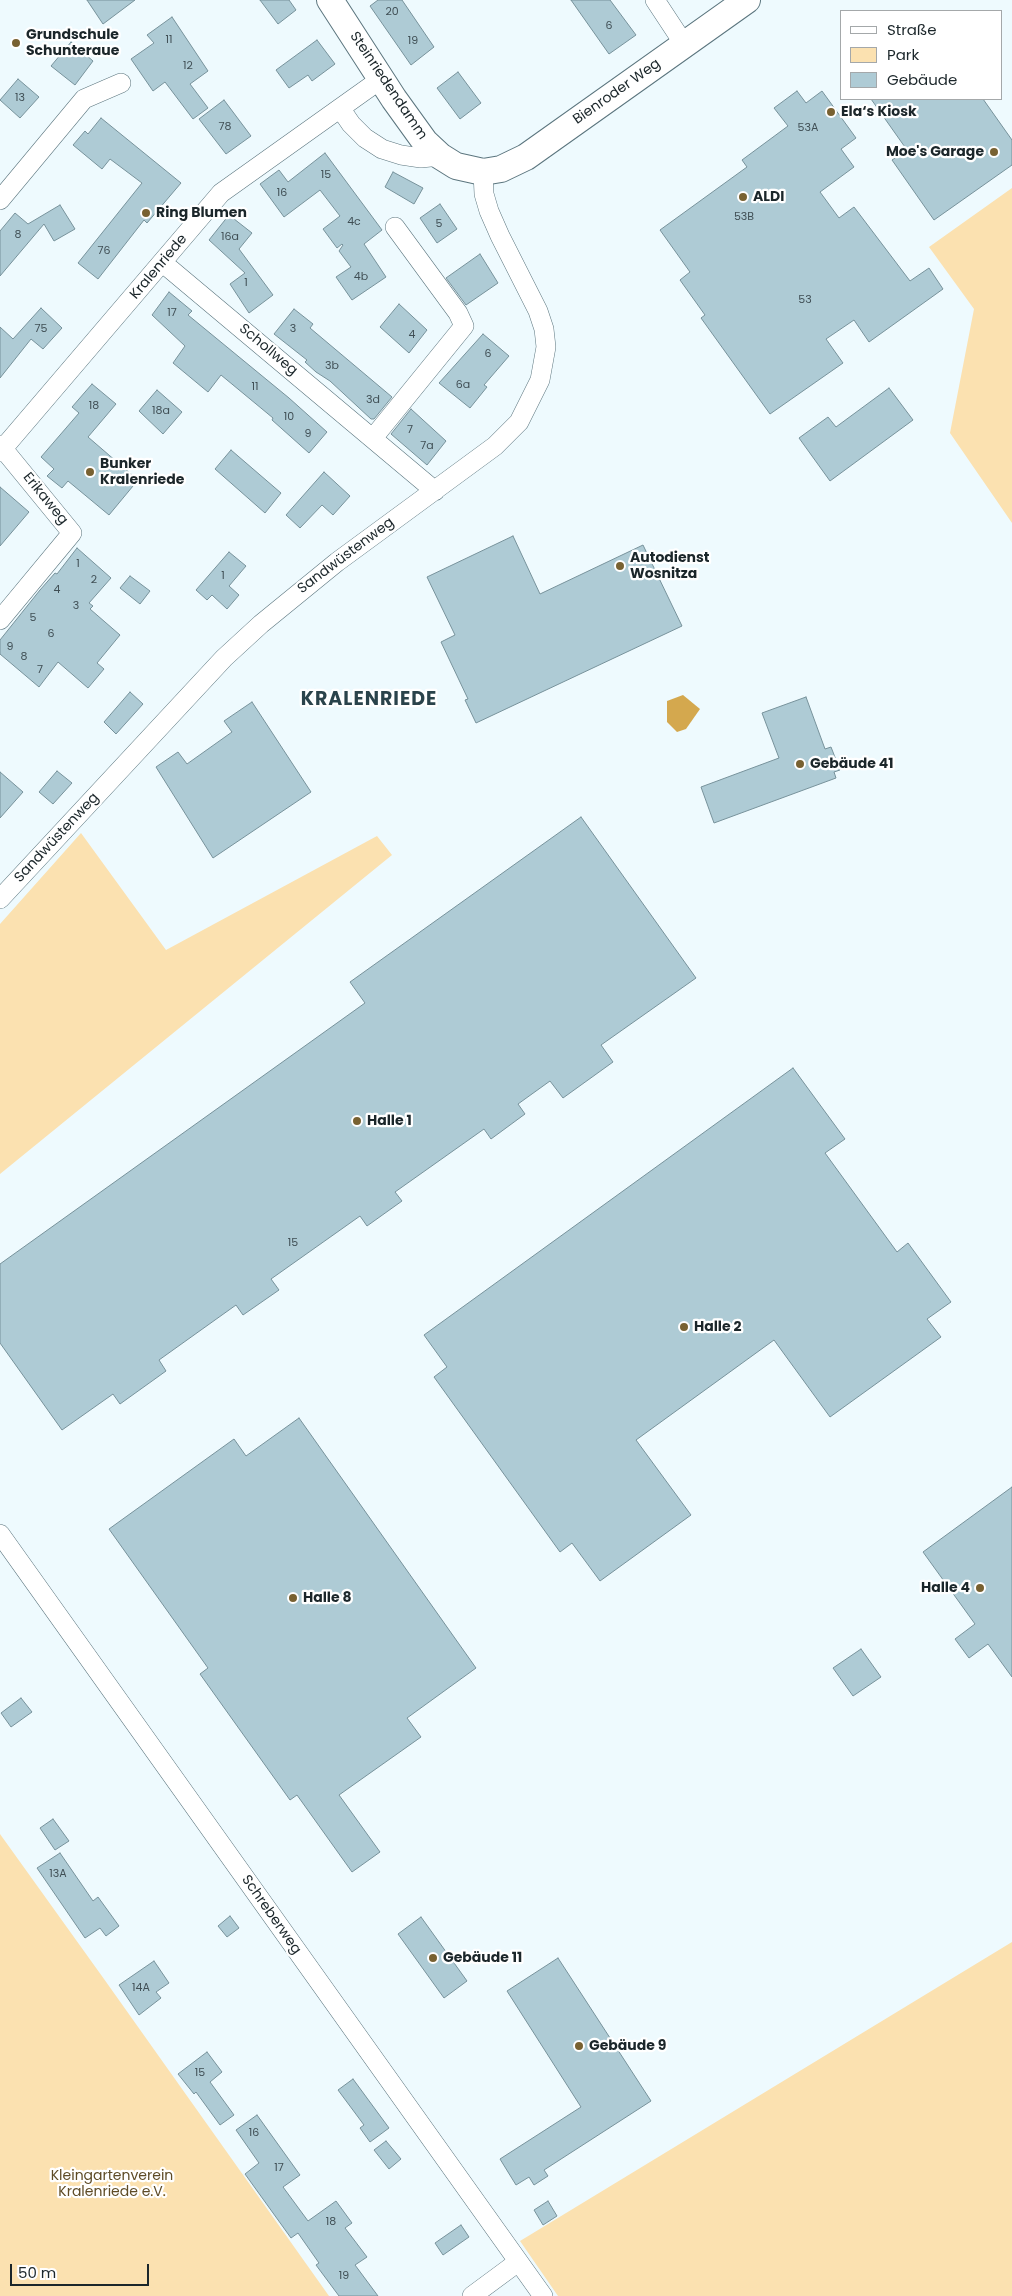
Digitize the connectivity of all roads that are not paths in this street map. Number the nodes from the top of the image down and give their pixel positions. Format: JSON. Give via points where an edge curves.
{"nodes":[{"id":1,"x":330,"y":0,"type":"edge"},
{"id":2,"x":655,"y":0,"type":"edge"},
{"id":3,"x":747,"y":0,"type":"edge"},
{"id":4,"x":684,"y":44,"type":"junction"},
{"id":5,"x":381,"y":79,"type":"junction"},
{"id":6,"x":121,"y":83,"type":"dead end"},
{"id":7,"x":340,"y":108,"type":"junction"},
{"id":8,"x":440,"y":156,"type":"junction"},
{"id":9,"x":483,"y":172,"type":"junction"},
{"id":10,"x":0,"y":200,"type":"edge"},
{"id":11,"x":395,"y":227,"type":"dead end"},
{"id":12,"x":163,"y":263,"type":"junction"},
{"id":13,"x":373,"y":438,"type":"junction"},
{"id":14,"x":1,"y":448,"type":"edge"},
{"id":15,"x":435,"y":490,"type":"junction"},
{"id":16,"x":0,"y":620,"type":"edge"},
{"id":17,"x":0,"y":899,"type":"edge"},
{"id":18,"x":0,"y":1534,"type":"edge"},
{"id":19,"x":518,"y":2262,"type":"junction"},
{"id":20,"x":472,"y":2296,"type":"edge"},
{"id":21,"x":543,"y":2296,"type":"edge"}],
"edges":[{"from":1,"to":5,"type":"main road","name":"Steinriedendamm"},
{"from":2,"to":4,"type":"street"},
{"from":3,"to":4,"type":"main road","name":"Bienroder Weg"},
{"from":4,"to":9,"type":"main road","name":"Bienroder Weg","via":[[526,156],[501,169]]},
{"from":5,"to":7,"type":"street","name":"Kralenriede"},
{"from":5,"to":8,"type":"main road","name":"Steinriedendamm","via":[[415,129]]},
{"from":6,"to":10,"type":"street","via":[[84,98]]},
{"from":7,"to":8,"type":"street","via":[[365,138],[382,149],[401,156]]},
{"from":7,"to":12,"type":"street","name":"Kralenriede","via":[[221,193]]},
{"from":8,"to":9,"type":"main road","name":"Steinriedendamm","via":[[464,169]]},
{"from":9,"to":15,"type":"street","name":"Sandwüstenweg","via":[[484,194],[493,219],[538,311],[546,347],[544,365],[534,393],[513,429]]},
{"from":11,"to":13,"type":"street","via":[[458,313],[464,326]]},
{"from":12,"to":13,"type":"street","name":"Schollweg"},
{"from":12,"to":14,"type":"street","name":"Kralenriede"},
{"from":13,"to":15,"type":"street","name":"Schollweg"},
{"from":14,"to":16,"type":"street","name":"Erikaweg","via":[[72,533]]},
{"from":15,"to":17,"type":"street","name":"Sandwüstenweg","via":[[298,592],[230,652]]},
{"from":18,"to":19,"type":"street","name":"Schreberweg"},
{"from":19,"to":20,"type":"street"},
{"from":19,"to":21,"type":"street","name":"Schreberweg"}]}
